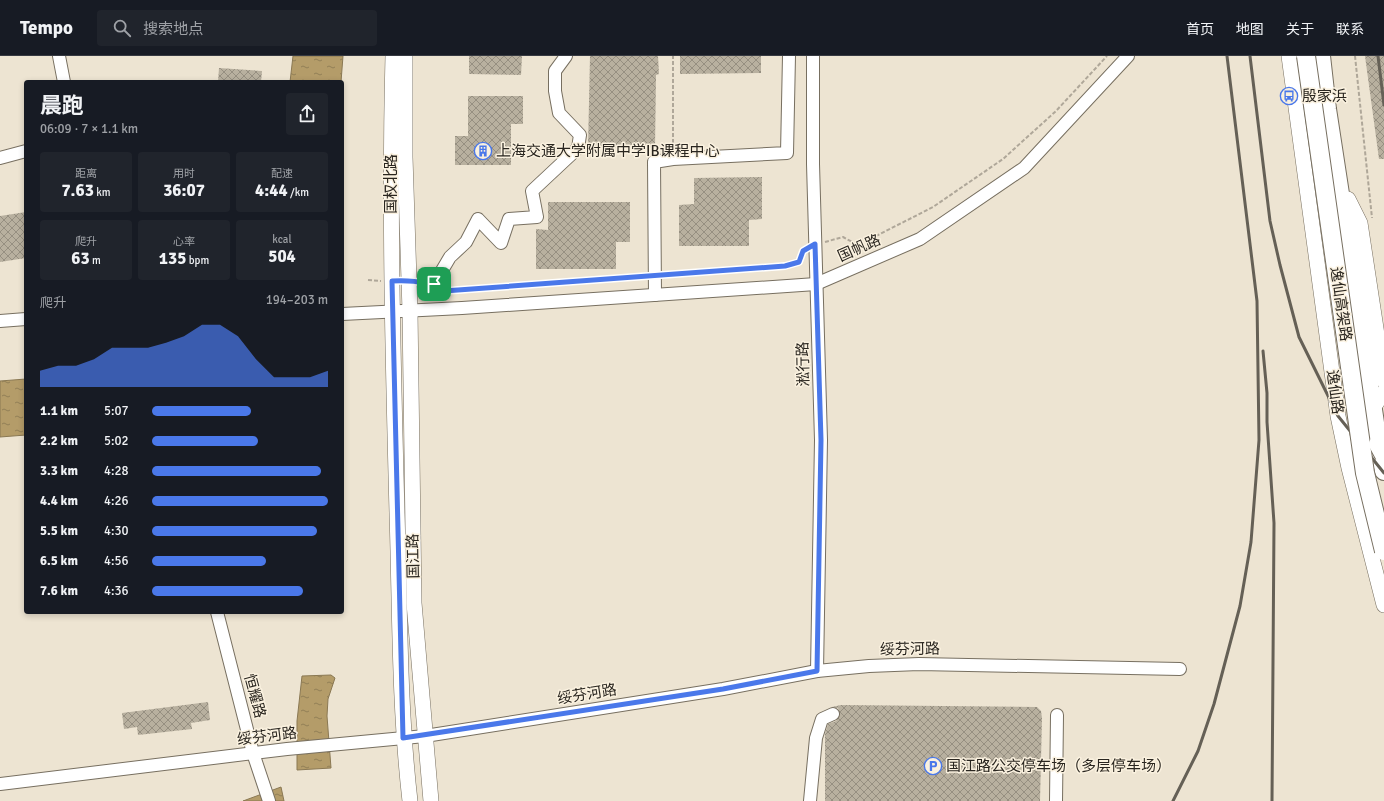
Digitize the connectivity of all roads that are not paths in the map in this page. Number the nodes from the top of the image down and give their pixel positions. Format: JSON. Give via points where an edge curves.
{"nodes":[{"id":1,"x":59,"y":56,"type":"edge"},
{"id":2,"x":393,"y":56,"type":"edge"},
{"id":3,"x":405,"y":56,"type":"edge"},
{"id":4,"x":566,"y":56,"type":"edge"},
{"id":5,"x":789,"y":56,"type":"edge"},
{"id":6,"x":813,"y":56,"type":"edge"},
{"id":7,"x":1128,"y":56,"type":"edge"},
{"id":8,"x":1289,"y":56,"type":"edge"},
{"id":9,"x":1306,"y":56,"type":"edge"},
{"id":10,"x":1321,"y":56,"type":"edge"},
{"id":11,"x":1329,"y":56,"type":"edge"},
{"id":12,"x":64,"y":80,"type":"edge"},
{"id":13,"x":24,"y":152,"type":"edge"},
{"id":14,"x":0,"y":158,"type":"edge"},
{"id":15,"x":1348,"y":199,"type":"junction"},
{"id":16,"x":434,"y":284,"type":"road end"},
{"id":17,"x":816,"y":284,"type":"junction"},
{"id":18,"x":655,"y":295,"type":"junction"},
{"id":19,"x":394,"y":311,"type":"junction"},
{"id":20,"x":410,"y":311,"type":"junction"},
{"id":21,"x":344,"y":314,"type":"edge"},
{"id":22,"x":24,"y":319,"type":"edge"},
{"id":23,"x":0,"y":321,"type":"edge"},
{"id":24,"x":1384,"y":381,"type":"edge"},
{"id":25,"x":1384,"y":392,"type":"edge"},
{"id":26,"x":1375,"y":405,"type":"junction"},
{"id":27,"x":1381,"y":450,"type":"edge"},
{"id":28,"x":1384,"y":462,"type":"edge"},
{"id":29,"x":1384,"y":472,"type":"edge"},
{"id":30,"x":1384,"y":551,"type":"edge"},
{"id":31,"x":1384,"y":605,"type":"edge"},
{"id":32,"x":218,"y":614,"type":"edge"},
{"id":33,"x":1180,"y":669,"type":"dead end"},
{"id":34,"x":817,"y":671,"type":"junction"},
{"id":35,"x":833,"y":714,"type":"dead end"},
{"id":36,"x":1057,"y":715,"type":"dead end"},
{"id":37,"x":425,"y":736,"type":"junction"},
{"id":38,"x":403,"y":738,"type":"junction"},
{"id":39,"x":254,"y":753,"type":"junction"},
{"id":40,"x":0,"y":784,"type":"edge"},
{"id":41,"x":270,"y":801,"type":"edge"},
{"id":42,"x":410,"y":801,"type":"edge"},
{"id":43,"x":431,"y":801,"type":"edge"},
{"id":44,"x":810,"y":801,"type":"edge"},
{"id":45,"x":1056,"y":801,"type":"edge"}],
"edges":[{"from":1,"to":12,"type":"street"},
{"from":2,"to":19,"type":"main road","name":"国权北路","via":[[390,166]]},
{"from":3,"to":20,"type":"main road","name":"国权北路"},
{"from":4,"to":16,"type":"street","via":[[555,71],[555,91],[559,113],[580,135],[578,148],[532,191],[537,217],[509,219],[501,243],[478,219],[466,242],[450,257]]},
{"from":5,"to":18,"type":"street","via":[[787,153],[654,162]]},
{"from":6,"to":17,"type":"street","name":"淞行路"},
{"from":7,"to":17,"type":"street","name":"国帆路","via":[[1024,168],[920,239]]},
{"from":8,"to":31,"type":"main road","name":"逸仙路","via":[[1338,416]]},
{"from":9,"to":30,"type":"highway","name":"逸仙高架路","bridge":true,"via":[[1365,473]]},
{"from":10,"to":27,"type":"highway","name":"逸仙高架路","via":[[1327,109]]},
{"from":11,"to":15,"type":"main road"},
{"from":13,"to":14,"type":"street"},
{"from":15,"to":24,"type":"main road","via":[[1360,223]]},
{"from":15,"to":26,"type":"main road"},
{"from":17,"to":18,"type":"street","name":"国帆路"},
{"from":17,"to":34,"type":"street","name":"淞行路","via":[[821,440]]},
{"from":18,"to":20,"type":"street","name":"国帆路"},
{"from":19,"to":20,"type":"street","name":"国帆路"},
{"from":19,"to":21,"type":"street","name":"国帆路"},
{"from":19,"to":38,"type":"main road","name":"国江路","via":[[394,417]]},
{"from":20,"to":37,"type":"main road","name":"国江路","via":[[414,603]]},
{"from":22,"to":23,"type":"street"},
{"from":25,"to":26,"type":"main road"},
{"from":26,"to":28,"type":"main road"},
{"from":27,"to":29,"type":"highway","name":"逸仙高架路","bridge":true},
{"from":32,"to":39,"type":"street","name":"恒耀路"},
{"from":33,"to":34,"type":"street","name":"绥芬河路","via":[[919,664]]},
{"from":34,"to":37,"type":"street","name":"绥芬河路","via":[[723,689]]},
{"from":35,"to":44,"type":"street","via":[[822,719],[816,738]]},
{"from":36,"to":45,"type":"street"},
{"from":37,"to":38,"type":"street","name":"绥芬河路"},
{"from":37,"to":43,"type":"main road","name":"国江路"},
{"from":38,"to":39,"type":"street","name":"绥芬河路"},
{"from":38,"to":42,"type":"main road","name":"国江路"},
{"from":39,"to":40,"type":"street","name":"绥芬河路"},
{"from":39,"to":41,"type":"street","name":"恒耀路"}]}
